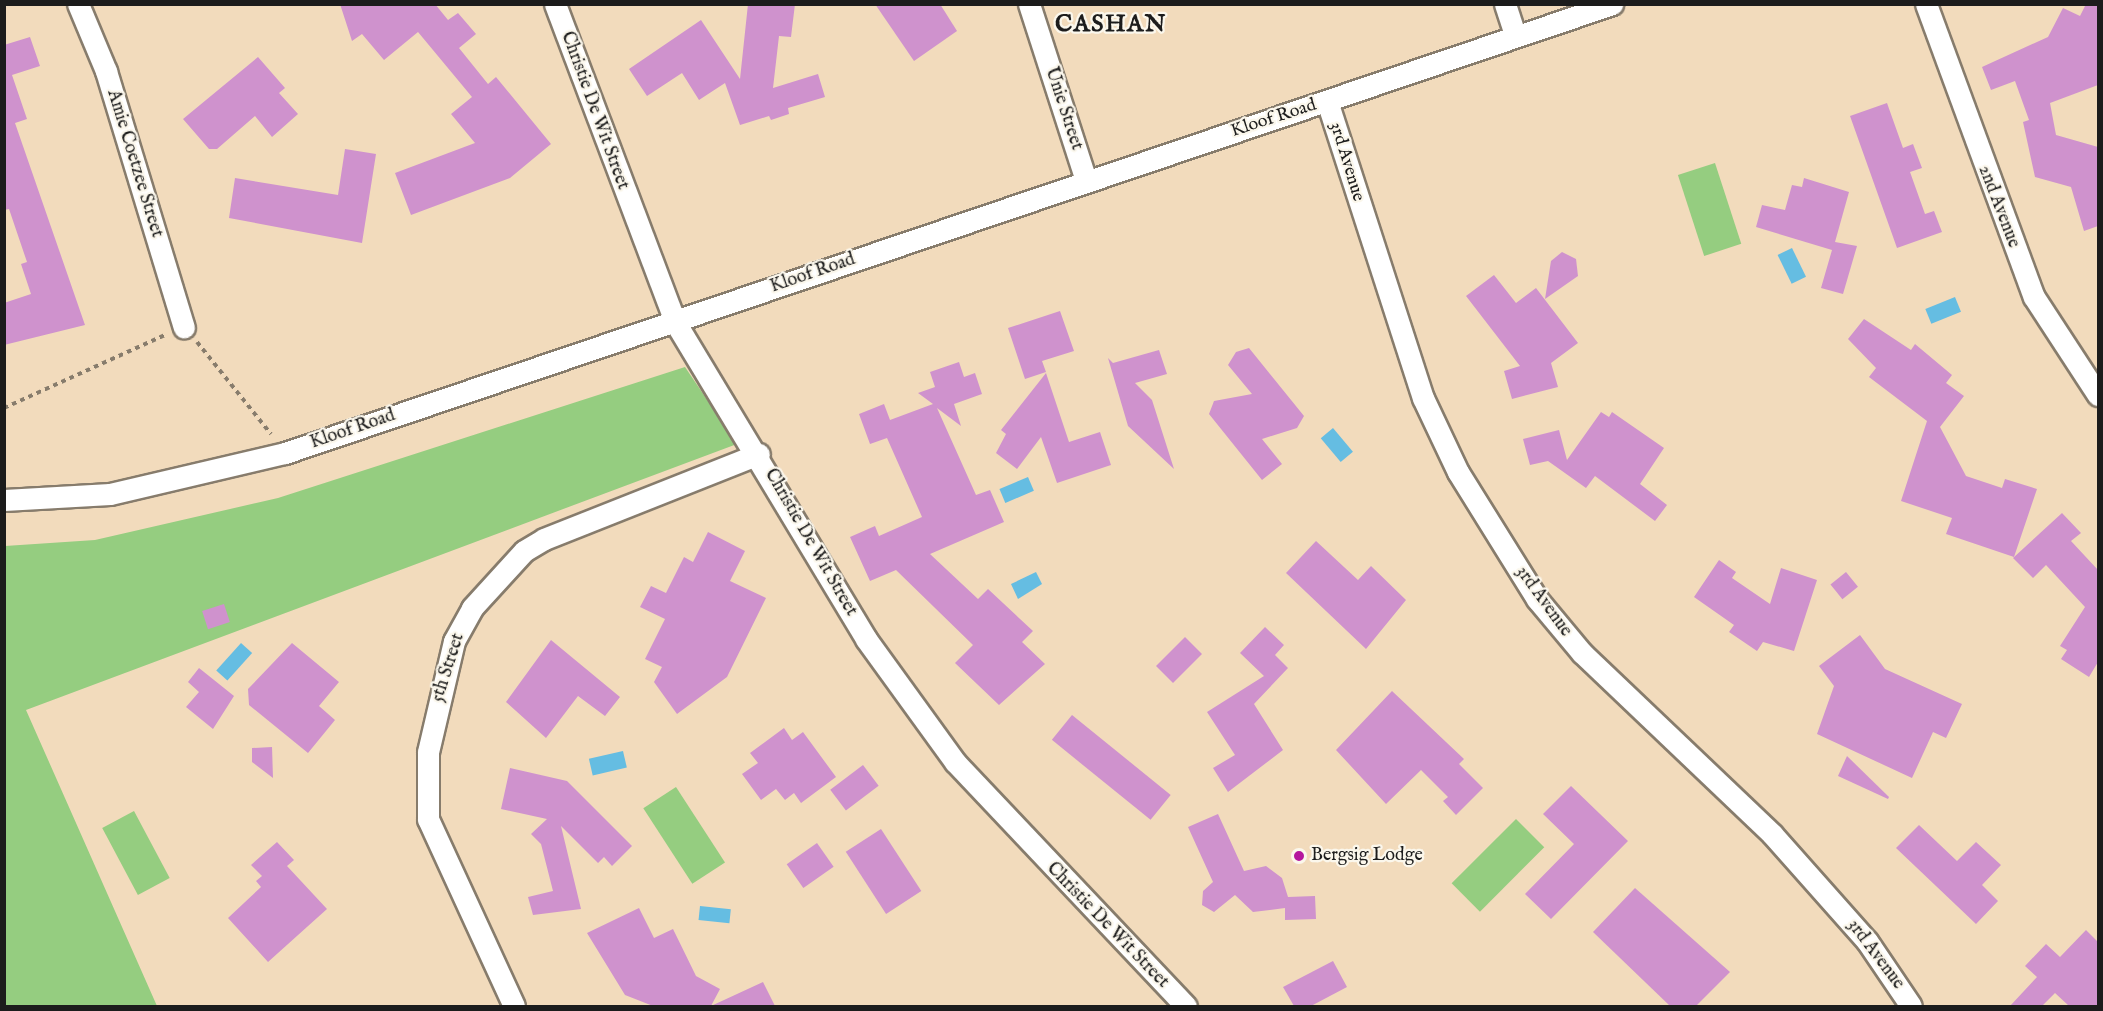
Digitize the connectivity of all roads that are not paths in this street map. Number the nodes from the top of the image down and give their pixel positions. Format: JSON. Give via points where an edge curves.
{"nodes":[{"id":1,"x":78,"y":4,"type":"edge"},
{"id":2,"x":555,"y":4,"type":"edge"},
{"id":3,"x":1029,"y":4,"type":"edge"},
{"id":4,"x":1505,"y":4,"type":"edge"},
{"id":5,"x":1612,"y":4,"type":"edge"},
{"id":6,"x":1926,"y":4,"type":"edge"},
{"id":7,"x":1515,"y":35,"type":"junction"},
{"id":8,"x":1327,"y":102,"type":"junction"},
{"id":9,"x":1086,"y":180,"type":"junction"},
{"id":10,"x":675,"y":322,"type":"junction"},
{"id":11,"x":184,"y":327,"type":"road end"},
{"id":12,"x":2098,"y":395,"type":"edge"},
{"id":13,"x":759,"y":454,"type":"junction"},
{"id":14,"x":4,"y":500,"type":"edge"},
{"id":15,"x":514,"y":1006,"type":"edge"},
{"id":16,"x":1186,"y":1006,"type":"edge"},
{"id":17,"x":1911,"y":1006,"type":"edge"}],
"edges":[{"from":1,"to":11,"type":"street","name":"Amie Coetzee Street","via":[[106,71]]},
{"from":2,"to":10,"type":"street","name":"Christie De Wit Street"},
{"from":3,"to":9,"type":"street","name":"Unie Street"},
{"from":4,"to":7,"type":"street"},
{"from":5,"to":7,"type":"street","name":"Kloof Road"},
{"from":6,"to":12,"type":"street","name":"2nd Avenue","via":[[1999,216],[2034,297]]},
{"from":7,"to":8,"type":"street","name":"Kloof Road"},
{"from":8,"to":9,"type":"street","name":"Kloof Road"},
{"from":8,"to":17,"type":"street","name":"3rd Avenue","via":[[1423,398],[1458,472],[1531,589],[1582,653],[1772,834],[1867,941]]},
{"from":9,"to":10,"type":"street","name":"Kloof Road"},
{"from":10,"to":13,"type":"street","name":"Christie De Wit Street"},
{"from":10,"to":14,"type":"street","name":"Kloof Road","via":[[285,453],[110,494]]},
{"from":13,"to":15,"type":"street","name":"5th Street","via":[[544,539],[524,551],[472,608],[454,641],[428,752],[428,819]]},
{"from":13,"to":16,"type":"street","name":"Christie De Wit Street","via":[[901,694],[1033,849]]}]}
